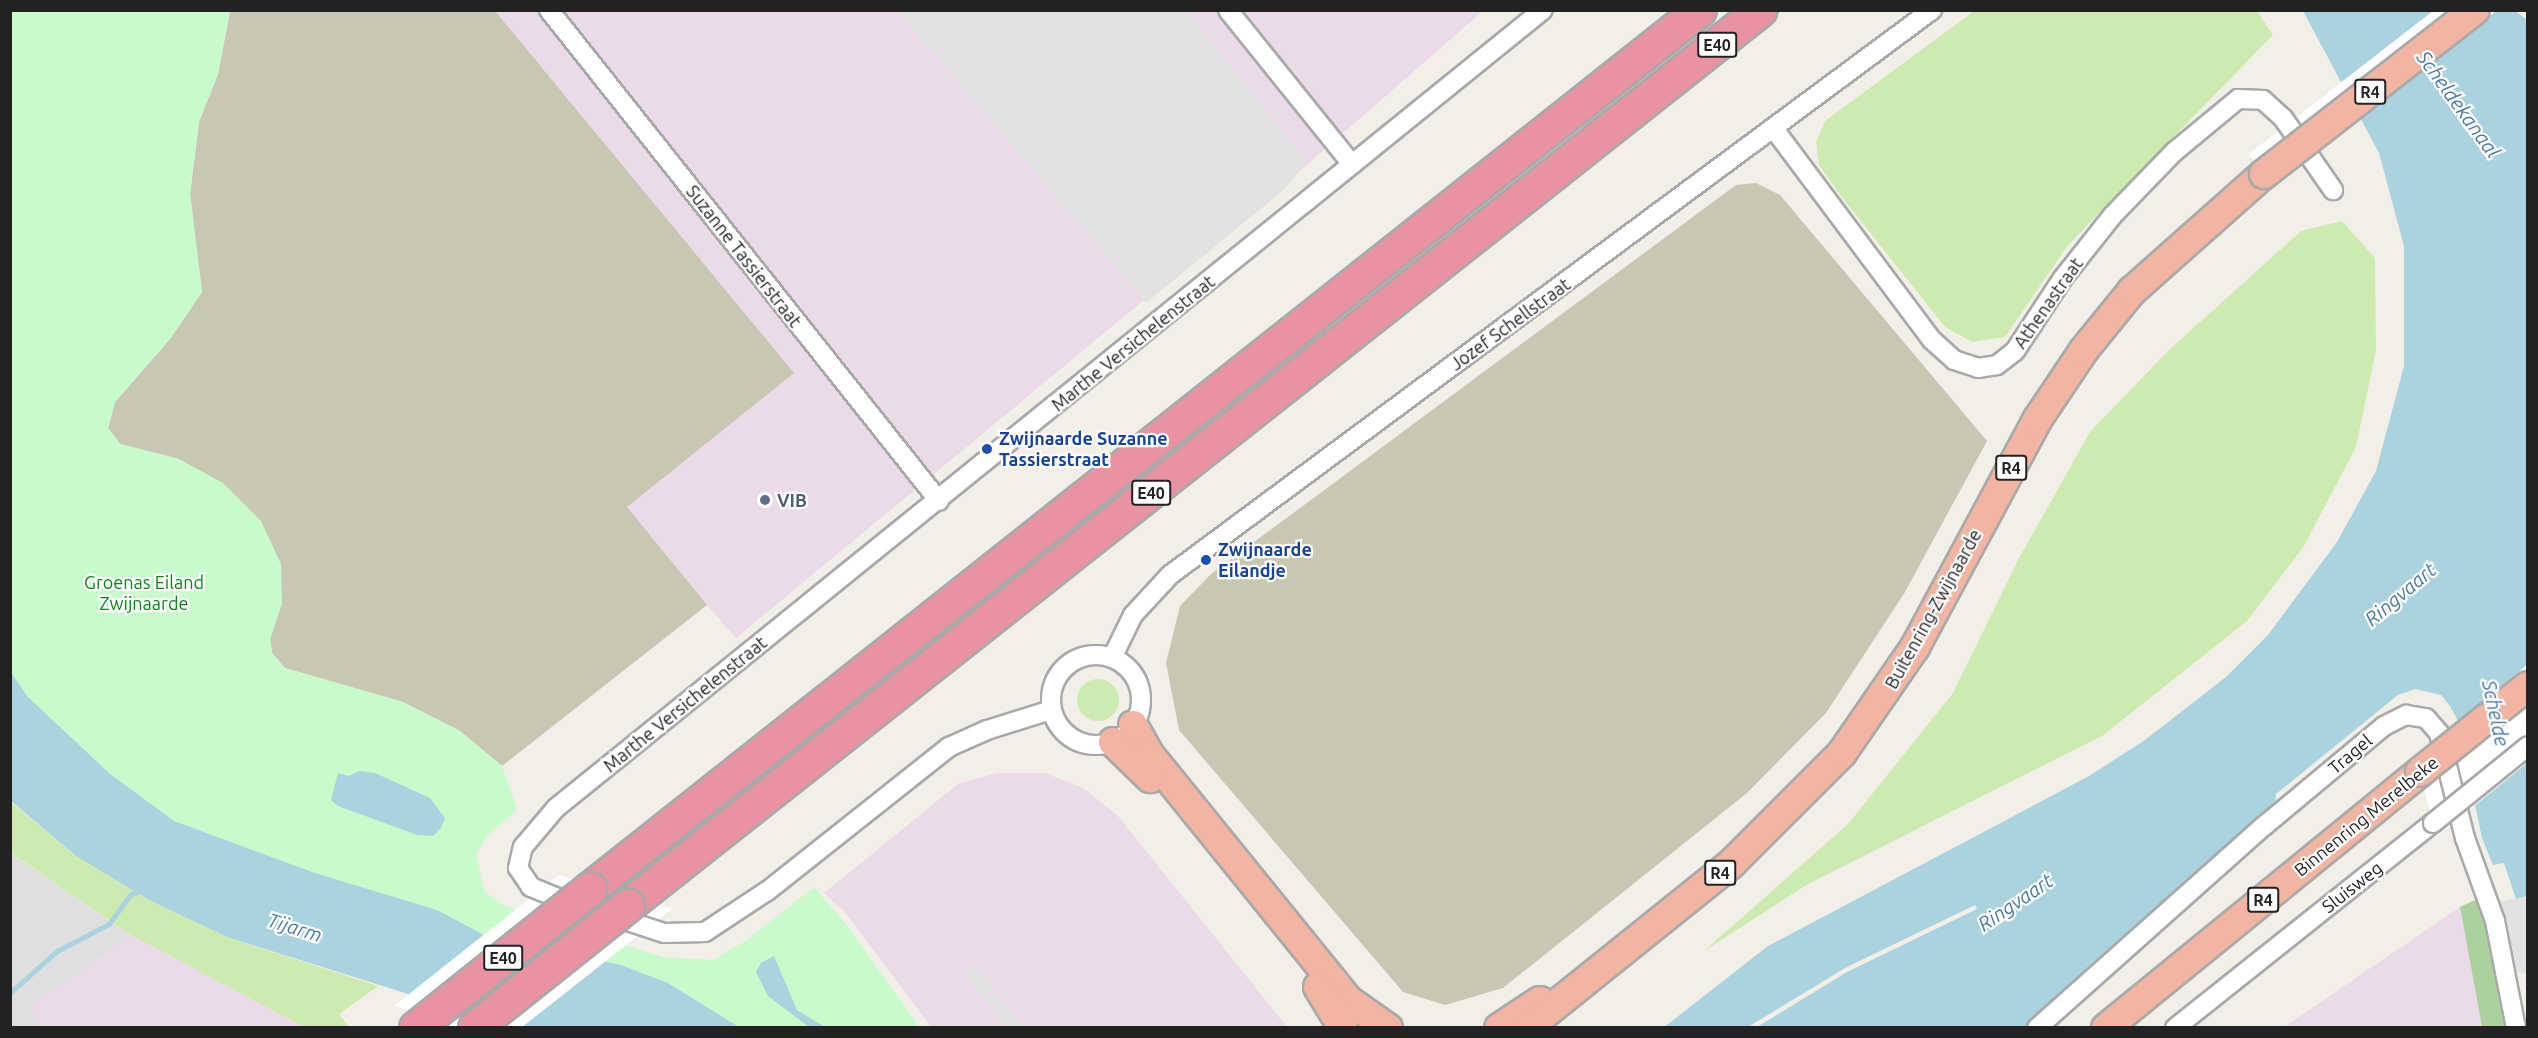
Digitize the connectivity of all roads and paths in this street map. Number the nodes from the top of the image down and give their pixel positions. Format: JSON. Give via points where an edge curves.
{"nodes":[{"id":1,"x":549,"y":10,"type":"edge"},
{"id":2,"x":1227,"y":10,"type":"edge"},
{"id":3,"x":1543,"y":10,"type":"edge"},
{"id":4,"x":1700,"y":10,"type":"edge"},
{"id":5,"x":1761,"y":10,"type":"edge"},
{"id":6,"x":1932,"y":10,"type":"edge"},
{"id":7,"x":2475,"y":10,"type":"edge"},
{"id":8,"x":1774,"y":129,"type":"junction"},
{"id":9,"x":1352,"y":164,"type":"junction"},
{"id":10,"x":2333,"y":190,"type":"dead end"},
{"id":11,"x":939,"y":501,"type":"junction"},
{"id":12,"x":1112,"y":658,"type":"junction"},
{"id":13,"x":2528,"y":686,"type":"edge"},
{"id":14,"x":1051,"y":710,"type":"junction"},
{"id":15,"x":1123,"y":733,"type":"junction"},
{"id":16,"x":2528,"y":746,"type":"edge"},
{"id":17,"x":1586,"y":981,"type":"junction"},
{"id":18,"x":416,"y":1028,"type":"edge"},
{"id":19,"x":475,"y":1028,"type":"edge"},
{"id":20,"x":1343,"y":1028,"type":"edge"},
{"id":21,"x":1388,"y":1028,"type":"edge"},
{"id":22,"x":1499,"y":1028,"type":"edge"},
{"id":23,"x":1527,"y":1028,"type":"edge"},
{"id":24,"x":2037,"y":1028,"type":"edge"},
{"id":25,"x":2106,"y":1028,"type":"edge"},
{"id":26,"x":2175,"y":1028,"type":"edge"},
{"id":27,"x":2516,"y":1028,"type":"edge"}],
"edges":[{"from":1,"to":11,"type":"street","name":"Suzanne Tassierstraat"},
{"from":2,"to":9,"type":"street"},
{"from":3,"to":9,"type":"street"},
{"from":4,"to":18,"type":"highway","number":"E40","bridge":true},
{"from":5,"to":19,"type":"highway","number":"E40","bridge":true},
{"from":6,"to":8,"type":"street","name":"Jozef Schellstraat"},
{"from":7,"to":17,"type":"highway","name":"Buitenring-Zwijnaarde","number":"R4","bridge":true,"via":[[2264,174],[2132,291],[2084,350],[2037,420],[1915,647],[1842,753],[1731,864]]},
{"from":8,"to":10,"type":"street","name":"Athenastraat","via":[[1932,340],[1954,360],[1978,368],[1997,365],[2015,351],[2063,278],[2113,215],[2174,152],[2238,99],[2263,100],[2283,118]]},
{"from":8,"to":12,"type":"street","name":"Jozef Schellstraat","via":[[1170,575],[1133,615]]},
{"from":9,"to":11,"type":"street","name":"Marthe Versichelenstraat"},
{"from":11,"to":14,"type":"street","name":"Marthe Versichelenstraat","via":[[556,808],[523,847],[518,868],[531,887],[562,900],[664,933],[705,932],[767,891],[949,747],[987,730]]},
{"from":12,"to":14,"type":"street","via":[[1096,655],[1066,666],[1056,678]]},
{"from":12,"to":15,"type":"street","via":[[1136,679],[1140,710]]},
{"from":13,"to":25,"type":"highway","name":"Binnenring Merelbeke","number":"R4","bridge":true},
{"from":14,"to":15,"type":"street","via":[[1068,736],[1098,745]]},
{"from":15,"to":20,"type":"highway","via":[[1136,761],[1323,993]]},
{"from":15,"to":21,"type":"highway","via":[[1149,754],[1348,1000]]},
{"from":16,"to":26,"type":"street","name":"Sluisweg","number":"R4","bridge":true},
{"from":17,"to":22,"type":"highway","via":[[1562,984],[1520,1017]]},
{"from":17,"to":23,"type":"highway","name":"Buitenring-Zwijnaarde","number":"R4"},
{"from":24,"to":27,"type":"street","name":"Tragel","via":[[2264,826],[2384,726],[2406,715],[2426,717],[2439,733],[2465,838],[2495,921]]}]}
